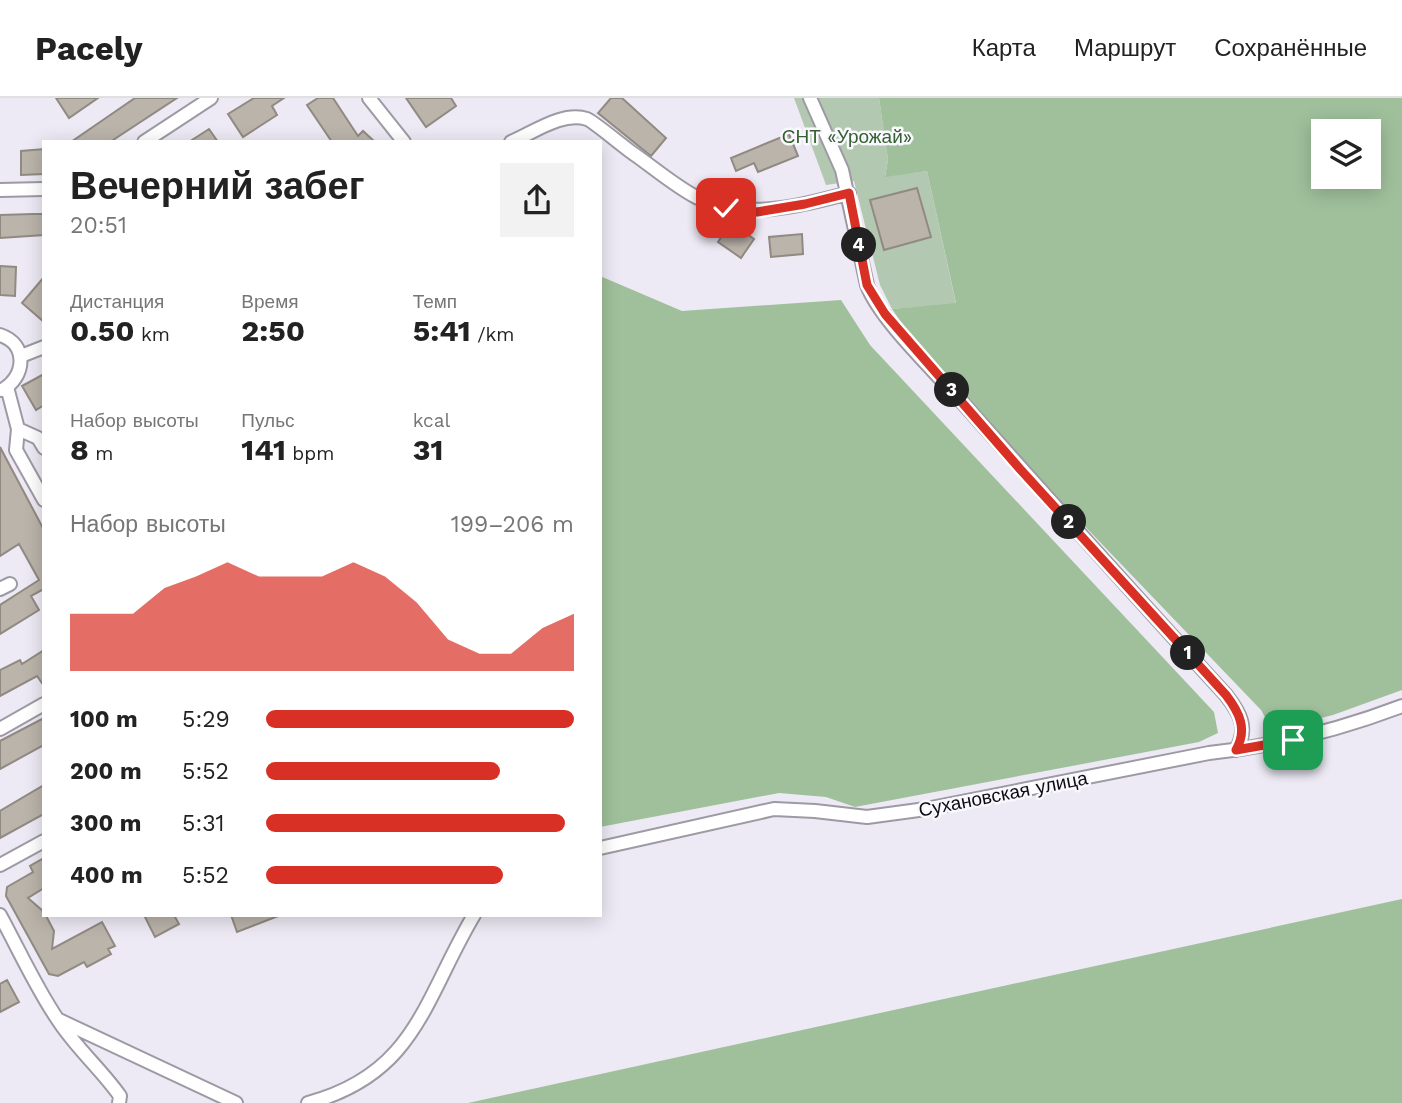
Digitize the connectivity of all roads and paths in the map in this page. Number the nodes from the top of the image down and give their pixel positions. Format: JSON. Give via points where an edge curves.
{"nodes":[{"id":1,"x":211,"y":98,"type":"edge"},
{"id":2,"x":369,"y":98,"type":"edge"},
{"id":3,"x":810,"y":98,"type":"edge"},
{"id":4,"x":148,"y":140,"type":"edge"},
{"id":5,"x":402,"y":140,"type":"edge"},
{"id":6,"x":516,"y":140,"type":"edge"},
{"id":7,"x":42,"y":189,"type":"edge"},
{"id":8,"x":0,"y":190,"type":"edge"},
{"id":9,"x":849,"y":193,"type":"junction"},
{"id":10,"x":0,"y":335,"type":"edge"},
{"id":11,"x":42,"y":348,"type":"edge"},
{"id":12,"x":21,"y":356,"type":"junction"},
{"id":13,"x":3,"y":389,"type":"edge"},
{"id":14,"x":18,"y":429,"type":"junction"},
{"id":15,"x":42,"y":445,"type":"edge"},
{"id":16,"x":42,"y":496,"type":"edge"},
{"id":17,"x":42,"y":705,"type":"edge"},
{"id":18,"x":1402,"y":706,"type":"edge"},
{"id":19,"x":0,"y":729,"type":"edge"},
{"id":20,"x":1236,"y":750,"type":"junction"},
{"id":21,"x":42,"y":842,"type":"edge"},
{"id":22,"x":602,"y":848,"type":"edge"},
{"id":23,"x":0,"y":865,"type":"edge"},
{"id":24,"x":0,"y":915,"type":"edge"},
{"id":25,"x":473,"y":917,"type":"edge"},
{"id":26,"x":57,"y":1020,"type":"junction"},
{"id":27,"x":201,"y":1088,"type":"junction"},
{"id":28,"x":122,"y":1101,"type":"edge"},
{"id":29,"x":211,"y":1103,"type":"edge"},
{"id":30,"x":236,"y":1103,"type":"edge"},
{"id":31,"x":308,"y":1103,"type":"edge"}],
"edges":[{"from":1,"to":4,"type":"street"},
{"from":2,"to":5,"type":"street"},
{"from":3,"to":9,"type":"street"},
{"from":6,"to":9,"type":"street","via":[[565,118],[587,119],[695,197],[726,208],[757,212]]},
{"from":7,"to":8,"type":"street"},
{"from":9,"to":20,"type":"street","via":[[867,285],[885,314],[1226,695],[1240,713]]},
{"from":10,"to":12,"type":"street","via":[[15,345]]},
{"from":11,"to":12,"type":"street"},
{"from":12,"to":13,"type":"street","via":[[18,376]]},
{"from":13,"to":14,"type":"street"},
{"from":14,"to":15,"type":"street"},
{"from":14,"to":16,"type":"street","via":[[16,450]]},
{"from":17,"to":19,"type":"street"},
{"from":18,"to":20,"type":"street","name":"Сухановская улица","via":[[1343,727]]},
{"from":20,"to":22,"type":"street","name":"Сухановская улица","via":[[867,817],[774,809]]},
{"from":21,"to":23,"type":"street"},
{"from":24,"to":26,"type":"street"},
{"from":25,"to":31,"type":"street","via":[[429,1005],[403,1045],[372,1075],[349,1089]]},
{"from":26,"to":27,"type":"street"},
{"from":26,"to":28,"type":"street"},
{"from":27,"to":29,"type":"street"},
{"from":27,"to":30,"type":"street"}]}
